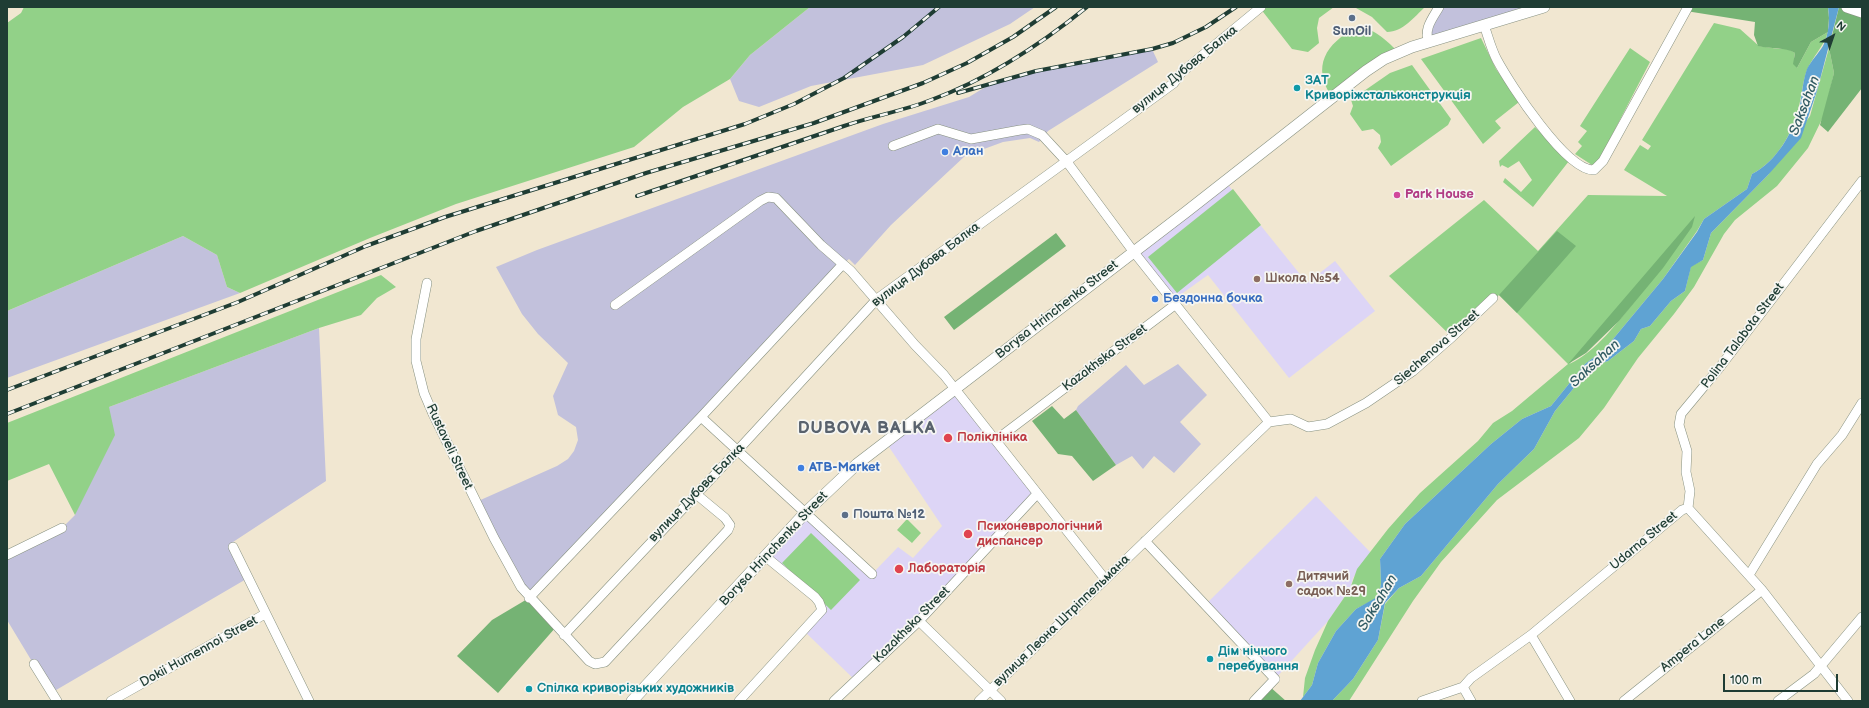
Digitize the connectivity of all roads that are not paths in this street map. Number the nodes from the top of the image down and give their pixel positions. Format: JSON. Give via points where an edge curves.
{"nodes":[{"id":1,"x":1261,"y":7,"type":"edge"},
{"id":2,"x":1439,"y":7,"type":"edge"},
{"id":3,"x":1544,"y":7,"type":"edge"},
{"id":4,"x":1688,"y":7,"type":"edge"},
{"id":5,"x":1847,"y":7,"type":"edge"},
{"id":6,"x":1860,"y":12,"type":"edge"},
{"id":7,"x":1484,"y":25,"type":"junction"},
{"id":8,"x":1430,"y":42,"type":"junction"},
{"id":9,"x":893,"y":146,"type":"dead end"},
{"id":10,"x":1067,"y":162,"type":"junction"},
{"id":11,"x":1862,"y":181,"type":"edge"},
{"id":12,"x":1134,"y":251,"type":"junction"},
{"id":13,"x":843,"y":264,"type":"junction"},
{"id":14,"x":427,"y":283,"type":"dead end"},
{"id":15,"x":1493,"y":298,"type":"dead end"},
{"id":16,"x":877,"y":299,"type":"junction"},
{"id":17,"x":1176,"y":304,"type":"junction"},
{"id":18,"x":615,"y":305,"type":"dead end"},
{"id":19,"x":955,"y":388,"type":"junction"},
{"id":20,"x":1862,"y":403,"type":"edge"},
{"id":21,"x":701,"y":417,"type":"junction"},
{"id":22,"x":1268,"y":422,"type":"junction"},
{"id":23,"x":996,"y":440,"type":"junction"},
{"id":24,"x":738,"y":450,"type":"junction"},
{"id":25,"x":696,"y":494,"type":"junction"},
{"id":26,"x":1037,"y":494,"type":"junction"},
{"id":27,"x":1688,"y":508,"type":"junction"},
{"id":28,"x":805,"y":513,"type":"junction"},
{"id":29,"x":62,"y":528,"type":"dead end"},
{"id":30,"x":1145,"y":541,"type":"junction"},
{"id":31,"x":232,"y":547,"type":"dead end"},
{"id":32,"x":7,"y":555,"type":"edge"},
{"id":33,"x":766,"y":557,"type":"junction"},
{"id":34,"x":872,"y":574,"type":"dead end"},
{"id":35,"x":1749,"y":575,"type":"junction"},
{"id":36,"x":1105,"y":579,"type":"junction"},
{"id":37,"x":1762,"y":590,"type":"junction"},
{"id":38,"x":529,"y":598,"type":"junction"},
{"id":39,"x":265,"y":614,"type":"junction"},
{"id":40,"x":1862,"y":617,"type":"edge"},
{"id":41,"x":919,"y":621,"type":"junction"},
{"id":42,"x":1531,"y":634,"type":"junction"},
{"id":43,"x":564,"y":635,"type":"junction"},
{"id":44,"x":34,"y":664,"type":"dead end"},
{"id":45,"x":1821,"y":666,"type":"junction"},
{"id":46,"x":1464,"y":687,"type":"junction"},
{"id":47,"x":991,"y":690,"type":"junction"},
{"id":48,"x":57,"y":701,"type":"edge"},
{"id":49,"x":111,"y":701,"type":"edge"},
{"id":50,"x":308,"y":701,"type":"edge"},
{"id":51,"x":632,"y":701,"type":"edge"},
{"id":52,"x":739,"y":701,"type":"edge"},
{"id":53,"x":834,"y":701,"type":"edge"},
{"id":54,"x":979,"y":701,"type":"edge"},
{"id":55,"x":1001,"y":701,"type":"edge"},
{"id":56,"x":1254,"y":701,"type":"edge"},
{"id":57,"x":1422,"y":701,"type":"edge"},
{"id":58,"x":1471,"y":701,"type":"edge"},
{"id":59,"x":1570,"y":701,"type":"edge"},
{"id":60,"x":1624,"y":701,"type":"edge"},
{"id":61,"x":1778,"y":701,"type":"edge"},
{"id":62,"x":1848,"y":701,"type":"edge"}],
"edges":[{"from":1,"to":10,"type":"street","name":"вулиця Дубова Балка","via":[[1181,74],[1174,83]]},
{"from":2,"to":8,"type":"street","via":[[1427,31],[1426,36]]},
{"from":3,"to":7,"type":"street","name":"Borysa Hrinchenka Street"},
{"from":4,"to":7,"type":"street","via":[[1629,116],[1603,161],[1594,170],[1588,170],[1574,161],[1546,133],[1496,58]]},
{"from":5,"to":6,"type":"street"},
{"from":7,"to":8,"type":"street","name":"Borysa Hrinchenka Street"},
{"from":8,"to":12,"type":"street","name":"Borysa Hrinchenka Street","via":[[1384,59],[1366,71]]},
{"from":9,"to":10,"type":"street","via":[[938,129],[977,139],[1028,129],[1042,135]]},
{"from":10,"to":12,"type":"street"},
{"from":10,"to":16,"type":"street","name":"вулиця Дубова Балка"},
{"from":11,"to":27,"type":"street","name":"Polina Talabota Street","via":[[1681,414],[1679,425],[1687,451],[1686,472],[1690,491]]},
{"from":12,"to":17,"type":"street"},
{"from":12,"to":19,"type":"street","name":"Borysa Hrinchenka Street"},
{"from":13,"to":16,"type":"street"},
{"from":13,"to":18,"type":"street","via":[[776,198],[768,197]]},
{"from":13,"to":21,"type":"street"},
{"from":14,"to":38,"type":"street","name":"Rustaveli Street","via":[[416,339],[416,361],[424,393],[494,538]]},
{"from":15,"to":22,"type":"street","name":"Siechenova Street","via":[[1413,371],[1366,403],[1328,424],[1308,427],[1291,419]]},
{"from":16,"to":19,"type":"street","via":[[915,346]]},
{"from":16,"to":24,"type":"street","name":"вулиця Дубова Балка"},
{"from":17,"to":22,"type":"street"},
{"from":17,"to":23,"type":"street","name":"Kazakhska Street"},
{"from":19,"to":23,"type":"street"},
{"from":19,"to":28,"type":"street","name":"Borysa Hrinchenka Street","via":[[866,457]]},
{"from":20,"to":35,"type":"street","via":[[1842,435],[1817,464]]},
{"from":21,"to":24,"type":"street"},
{"from":21,"to":38,"type":"street"},
{"from":22,"to":30,"type":"street","name":"вулиця Леона Штріппельмана"},
{"from":23,"to":26,"type":"street"},
{"from":24,"to":25,"type":"street","name":"вулиця Дубова Балка"},
{"from":24,"to":28,"type":"street"},
{"from":25,"to":43,"type":"street","name":"вулиця Дубова Балка"},
{"from":25,"to":43,"type":"street","name":"Rustaveli Street","via":[[725,518],[730,527],[605,662],[595,664],[589,661]]},
{"from":26,"to":36,"type":"street"},
{"from":26,"to":41,"type":"street","name":"Kazakhska Street"},
{"from":27,"to":35,"type":"street","name":"Udarna Street"},
{"from":27,"to":42,"type":"street","name":"Udarna Street","via":[[1682,510]]},
{"from":28,"to":33,"type":"street","name":"Borysa Hrinchenka Street"},
{"from":28,"to":34,"type":"street"},
{"from":29,"to":32,"type":"street"},
{"from":30,"to":36,"type":"street","name":"вулиця Леона Штріппельмана"},
{"from":30,"to":56,"type":"street","via":[[1276,679]]},
{"from":31,"to":39,"type":"street","name":"Dokii Humennoi Street"},
{"from":33,"to":51,"type":"street","name":"Borysa Hrinchenka Street"},
{"from":33,"to":52,"type":"street","via":[[815,598],[822,610]]},
{"from":35,"to":37,"type":"street"},
{"from":36,"to":47,"type":"street","name":"вулиця Леона Штріппельмана"},
{"from":37,"to":45,"type":"street"},
{"from":37,"to":60,"type":"street","name":"Ampera Lane"},
{"from":38,"to":43,"type":"street","name":"Rustaveli Street"},
{"from":39,"to":49,"type":"street","name":"Dokii Humennoi Street"},
{"from":39,"to":50,"type":"street","name":"Dokii Humennoi Street"},
{"from":40,"to":45,"type":"street"},
{"from":41,"to":47,"type":"street"},
{"from":41,"to":53,"type":"street","name":"Kazakhska Street"},
{"from":42,"to":46,"type":"street","name":"Udarna Street","via":[[1471,678]]},
{"from":42,"to":59,"type":"street"},
{"from":44,"to":48,"type":"street"},
{"from":45,"to":61,"type":"street"},
{"from":45,"to":62,"type":"street"},
{"from":46,"to":57,"type":"street","name":"Udarna Street"},
{"from":46,"to":58,"type":"street"},
{"from":47,"to":54,"type":"street","name":"вулиця Леона Штріппельмана"},
{"from":47,"to":55,"type":"street"}]}
